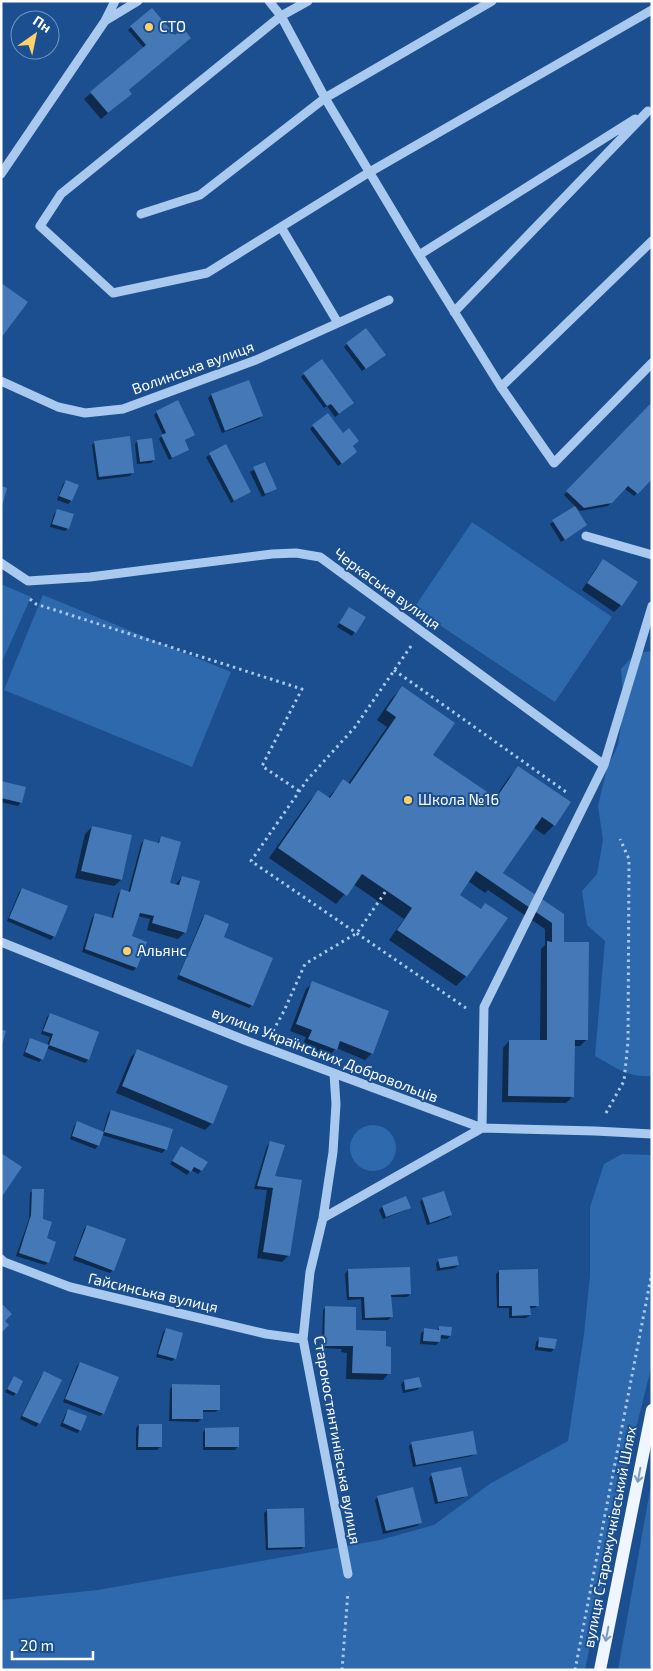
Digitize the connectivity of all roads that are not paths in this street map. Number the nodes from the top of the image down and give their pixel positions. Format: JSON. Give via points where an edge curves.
{"nodes":[{"id":1,"x":114,"y":1,"type":"edge"},
{"id":2,"x":138,"y":1,"type":"edge"},
{"id":3,"x":269,"y":1,"type":"edge"},
{"id":4,"x":308,"y":1,"type":"edge"},
{"id":5,"x":492,"y":1,"type":"edge"},
{"id":6,"x":652,"y":10,"type":"edge"},
{"id":7,"x":281,"y":16,"type":"junction"},
{"id":8,"x":105,"y":21,"type":"junction"},
{"id":9,"x":324,"y":98,"type":"junction"},
{"id":10,"x":650,"y":110,"type":"edge"},
{"id":11,"x":368,"y":173,"type":"junction"},
{"id":12,"x":1,"y":174,"type":"edge"},
{"id":13,"x":141,"y":214,"type":"dead end"},
{"id":14,"x":281,"y":227,"type":"junction"},
{"id":15,"x":652,"y":241,"type":"edge"},
{"id":16,"x":419,"y":255,"type":"junction"},
{"id":17,"x":389,"y":300,"type":"dead end"},
{"id":18,"x":454,"y":312,"type":"junction"},
{"id":19,"x":338,"y":323,"type":"junction"},
{"id":20,"x":652,"y":363,"type":"edge"},
{"id":21,"x":1,"y":381,"type":"edge"},
{"id":22,"x":502,"y":387,"type":"junction"},
{"id":23,"x":586,"y":536,"type":"dead end"},
{"id":24,"x":652,"y":555,"type":"edge"},
{"id":25,"x":1,"y":563,"type":"edge"},
{"id":26,"x":652,"y":606,"type":"edge"},
{"id":27,"x":604,"y":765,"type":"junction"},
{"id":28,"x":1,"y":942,"type":"edge"},
{"id":29,"x":334,"y":1074,"type":"junction"},
{"id":30,"x":482,"y":1128,"type":"junction"},
{"id":31,"x":652,"y":1134,"type":"edge"},
{"id":32,"x":323,"y":1218,"type":"junction"},
{"id":33,"x":1,"y":1259,"type":"edge"},
{"id":34,"x":304,"y":1339,"type":"junction"},
{"id":35,"x":652,"y":1410,"type":"edge"},
{"id":36,"x":348,"y":1574,"type":"road end"},
{"id":37,"x":600,"y":1670,"type":"edge"}],
"edges":[{"from":1,"to":8,"type":"street"},
{"from":2,"to":8,"type":"street"},
{"from":3,"to":7,"type":"street"},
{"from":4,"to":7,"type":"street"},
{"from":5,"to":9,"type":"street"},
{"from":6,"to":11,"type":"street"},
{"from":7,"to":9,"type":"street"},
{"from":7,"to":14,"type":"street","via":[[61,194],[40,226],[113,293],[207,273]]},
{"from":8,"to":12,"type":"street"},
{"from":9,"to":11,"type":"street"},
{"from":9,"to":13,"type":"street","via":[[200,195]]},
{"from":10,"to":16,"type":"street"},
{"from":10,"to":18,"type":"street"},
{"from":11,"to":14,"type":"street"},
{"from":11,"to":16,"type":"street"},
{"from":14,"to":19,"type":"street"},
{"from":15,"to":22,"type":"street"},
{"from":16,"to":18,"type":"street"},
{"from":17,"to":19,"type":"street","name":"Волинська вулиця"},
{"from":18,"to":22,"type":"street"},
{"from":19,"to":21,"type":"street","name":"Волинська вулиця","via":[[256,360],[123,409],[85,413],[58,407]]},
{"from":20,"to":22,"type":"street","via":[[554,463]]},
{"from":23,"to":24,"type":"street"},
{"from":25,"to":27,"type":"street","name":"Черкаська вулиця","via":[[28,581],[90,577],[296,552],[320,557]]},
{"from":26,"to":27,"type":"street"},
{"from":27,"to":30,"type":"street","via":[[484,1007]]},
{"from":28,"to":29,"type":"street","name":"вулиця Українських Добровольців"},
{"from":29,"to":30,"type":"street","name":"вулиця Українських Добровольців"},
{"from":29,"to":32,"type":"street","name":"Старокостянтинівська вулиця","via":[[333,1152]]},
{"from":30,"to":31,"type":"street","name":"вулиця Українських Добровольців"},
{"from":30,"to":32,"type":"street"},
{"from":32,"to":34,"type":"street","name":"Старокостянтинівська вулиця","via":[[310,1272]]},
{"from":33,"to":34,"type":"street","name":"Гайсинська вулиця","via":[[70,1287],[266,1334]]},
{"from":34,"to":36,"type":"street","name":"Старокостянтинівська вулиця"},
{"from":35,"to":37,"type":"main road","name":"вулиця Старожучківський Шлях","one_way":true}]}
